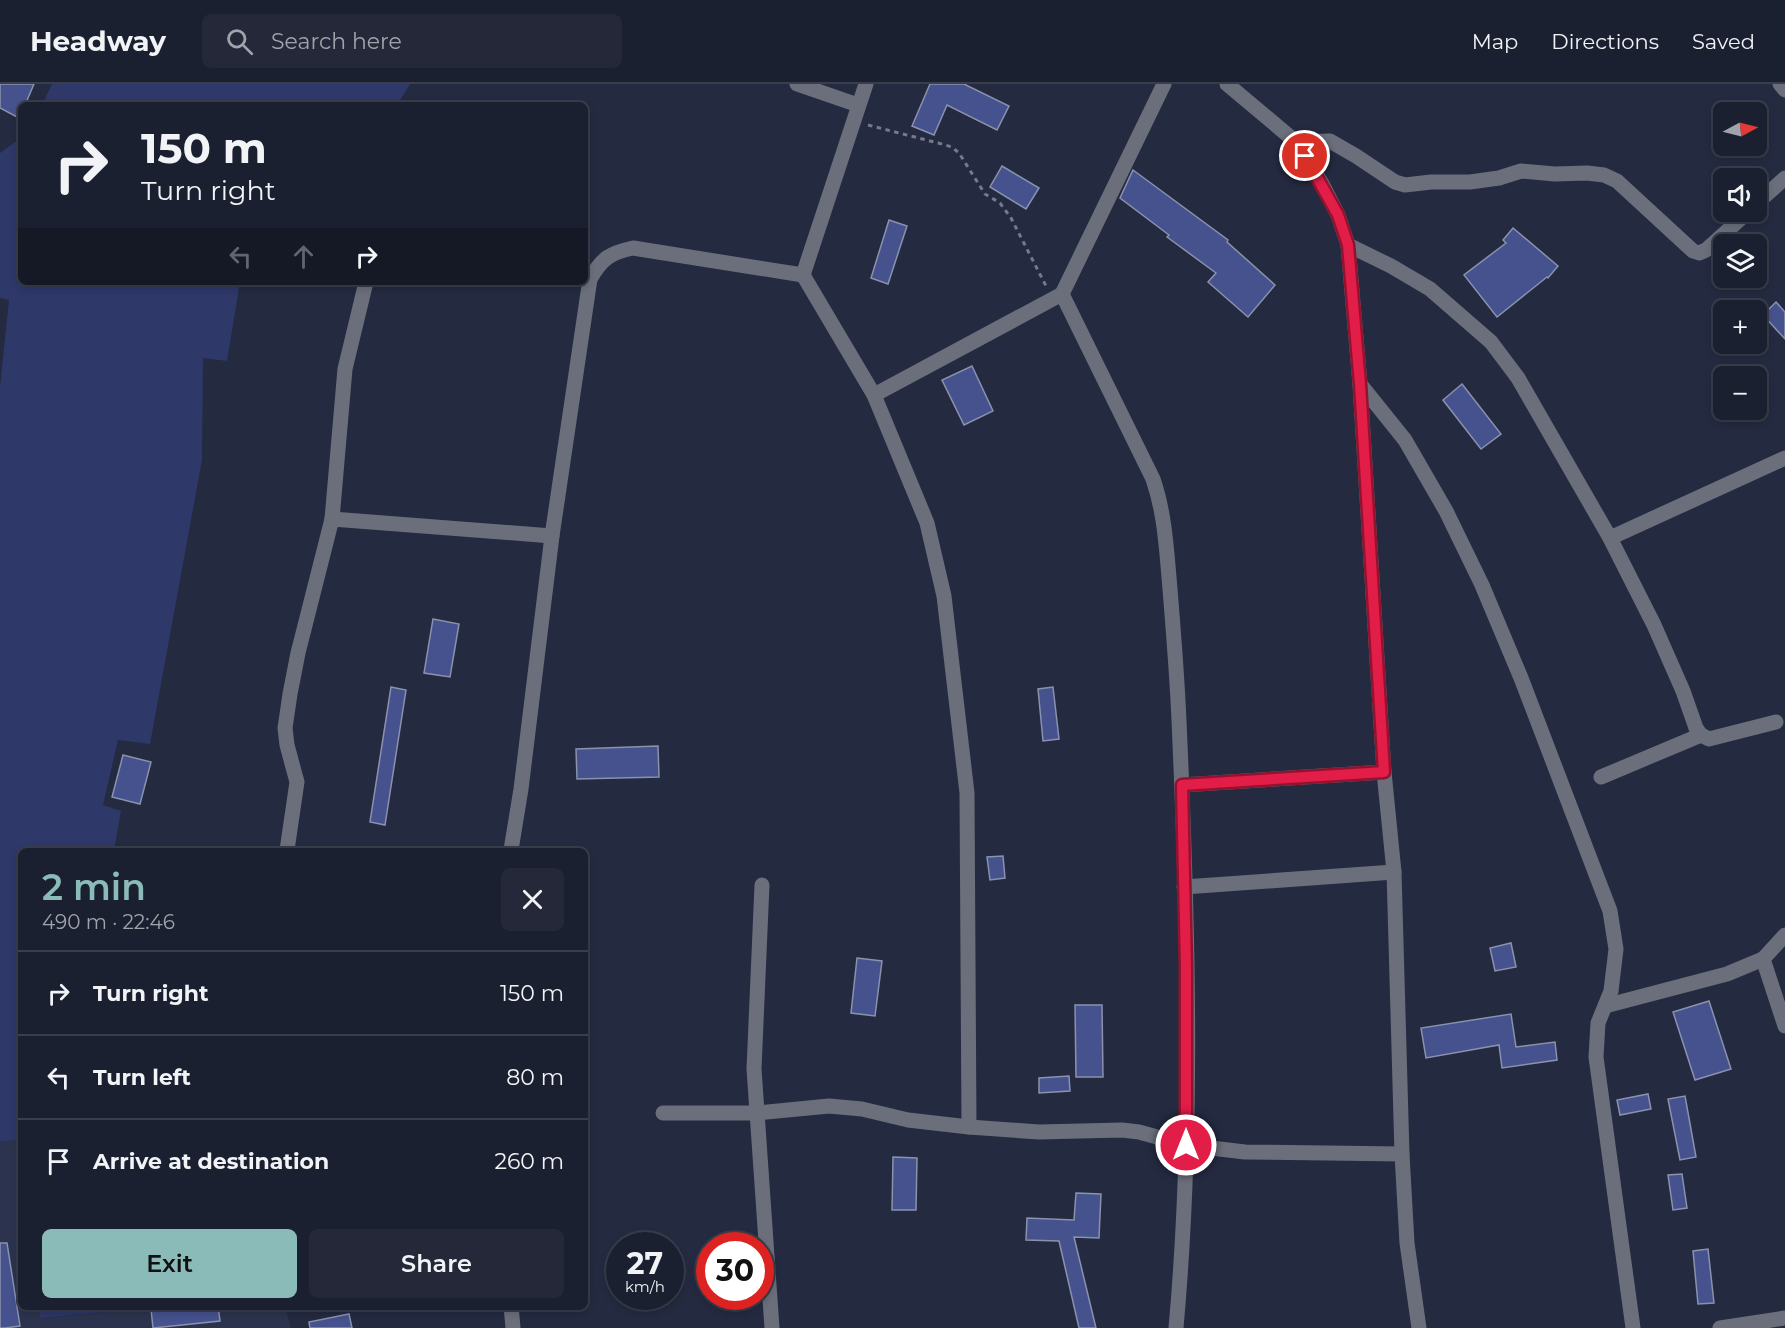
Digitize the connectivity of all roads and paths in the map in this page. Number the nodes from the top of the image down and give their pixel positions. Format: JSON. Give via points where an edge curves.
{"nodes":[{"id":1,"x":797,"y":84,"type":"edge"},
{"id":2,"x":866,"y":84,"type":"edge"},
{"id":3,"x":1164,"y":84,"type":"edge"},
{"id":4,"x":1227,"y":84,"type":"edge"},
{"id":5,"x":1780,"y":84,"type":"edge"},
{"id":6,"x":1785,"y":90,"type":"edge"},
{"id":7,"x":858,"y":105,"type":"junction"},
{"id":8,"x":855,"y":122,"type":"junction"},
{"id":9,"x":1296,"y":142,"type":"junction"},
{"id":10,"x":1785,"y":178,"type":"edge"},
{"id":11,"x":1767,"y":194,"type":"edge"},
{"id":12,"x":1737,"y":222,"type":"edge"},
{"id":13,"x":1348,"y":245,"type":"junction"},
{"id":14,"x":802,"y":275,"type":"junction"},
{"id":15,"x":365,"y":285,"type":"edge"},
{"id":16,"x":1057,"y":296,"type":"junction"},
{"id":17,"x":1360,"y":384,"type":"junction"},
{"id":18,"x":874,"y":395,"type":"junction"},
{"id":19,"x":1785,"y":458,"type":"edge"},
{"id":20,"x":332,"y":519,"type":"junction"},
{"id":21,"x":552,"y":536,"type":"junction"},
{"id":22,"x":1610,"y":538,"type":"junction"},
{"id":23,"x":1776,"y":722,"type":"dead end"},
{"id":24,"x":1701,"y":735,"type":"junction"},
{"id":25,"x":1384,"y":772,"type":"junction"},
{"id":26,"x":1601,"y":777,"type":"dead end"},
{"id":27,"x":1182,"y":785,"type":"junction"},
{"id":28,"x":287,"y":848,"type":"edge"},
{"id":29,"x":511,"y":848,"type":"edge"},
{"id":30,"x":1394,"y":872,"type":"junction"},
{"id":31,"x":762,"y":885,"type":"dead end"},
{"id":32,"x":1184,"y":887,"type":"junction"},
{"id":33,"x":1785,"y":935,"type":"edge"},
{"id":34,"x":1763,"y":959,"type":"junction"},
{"id":35,"x":1605,"y":1006,"type":"junction"},
{"id":36,"x":1785,"y":1026,"type":"edge"},
{"id":37,"x":663,"y":1113,"type":"dead end"},
{"id":38,"x":756,"y":1113,"type":"junction"},
{"id":39,"x":969,"y":1127,"type":"junction"},
{"id":40,"x":1186,"y":1145,"type":"junction"},
{"id":41,"x":1402,"y":1154,"type":"junction"},
{"id":42,"x":511,"y":1310,"type":"edge"},
{"id":43,"x":1785,"y":1318,"type":"edge"},
{"id":44,"x":513,"y":1328,"type":"edge"},
{"id":45,"x":772,"y":1328,"type":"edge"},
{"id":46,"x":1176,"y":1328,"type":"edge"},
{"id":47,"x":1419,"y":1328,"type":"edge"},
{"id":48,"x":1633,"y":1328,"type":"edge"},
{"id":49,"x":1720,"y":1328,"type":"edge"}],
"edges":[{"from":1,"to":7,"type":"street"},
{"from":2,"to":7,"type":"street"},
{"from":3,"to":16,"type":"street"},
{"from":4,"to":9,"type":"street"},
{"from":5,"to":6,"type":"street"},
{"from":7,"to":8,"type":"street"},
{"from":8,"to":14,"type":"street"},
{"from":8,"to":16,"type":"path","via":[[952,147],[959,153],[985,194],[1000,203],[1011,218]]},
{"from":9,"to":12,"type":"street","via":[[1330,141],[1405,185],[1470,182],[1521,171],[1604,175],[1617,181],[1699,253]]},
{"from":9,"to":13,"type":"street","via":[[1338,215]]},
{"from":10,"to":11,"type":"street"},
{"from":13,"to":17,"type":"street"},
{"from":13,"to":22,"type":"street","via":[[1430,289],[1491,342],[1518,378]]},
{"from":14,"to":18,"type":"street"},
{"from":14,"to":21,"type":"street","via":[[633,248],[609,255],[598,265],[590,279]]},
{"from":15,"to":20,"type":"street","via":[[345,369]]},
{"from":16,"to":18,"type":"street"},
{"from":16,"to":27,"type":"street","via":[[1160,498],[1176,653]]},
{"from":17,"to":25,"type":"street"},
{"from":17,"to":35,"type":"street","via":[[1405,440],[1446,511],[1482,585],[1533,709],[1610,911],[1616,949],[1611,991]]},
{"from":18,"to":39,"type":"street","via":[[927,523],[944,596],[967,793]]},
{"from":19,"to":22,"type":"street"},
{"from":20,"to":21,"type":"street"},
{"from":20,"to":28,"type":"street","via":[[298,653],[285,728],[297,782]]},
{"from":21,"to":29,"type":"street"},
{"from":22,"to":24,"type":"street","via":[[1654,625]]},
{"from":23,"to":24,"type":"street","via":[[1709,739]]},
{"from":24,"to":26,"type":"street"},
{"from":25,"to":27,"type":"street"},
{"from":25,"to":30,"type":"street"},
{"from":27,"to":32,"type":"street"},
{"from":30,"to":32,"type":"street"},
{"from":30,"to":41,"type":"street"},
{"from":31,"to":38,"type":"street","via":[[754,1069]]},
{"from":32,"to":40,"type":"street"},
{"from":33,"to":34,"type":"street"},
{"from":34,"to":35,"type":"street","via":[[1727,974]]},
{"from":34,"to":36,"type":"street"},
{"from":35,"to":48,"type":"street","via":[[1598,1023],[1596,1057]]},
{"from":37,"to":38,"type":"street"},
{"from":38,"to":39,"type":"street","via":[[830,1106]]},
{"from":38,"to":45,"type":"street"},
{"from":39,"to":40,"type":"street","via":[[1039,1132],[1122,1130]]},
{"from":40,"to":41,"type":"street","via":[[1245,1152]]},
{"from":40,"to":46,"type":"street"},
{"from":41,"to":47,"type":"street","via":[[1407,1243]]},
{"from":42,"to":44,"type":"street"},
{"from":43,"to":49,"type":"street"}]}
